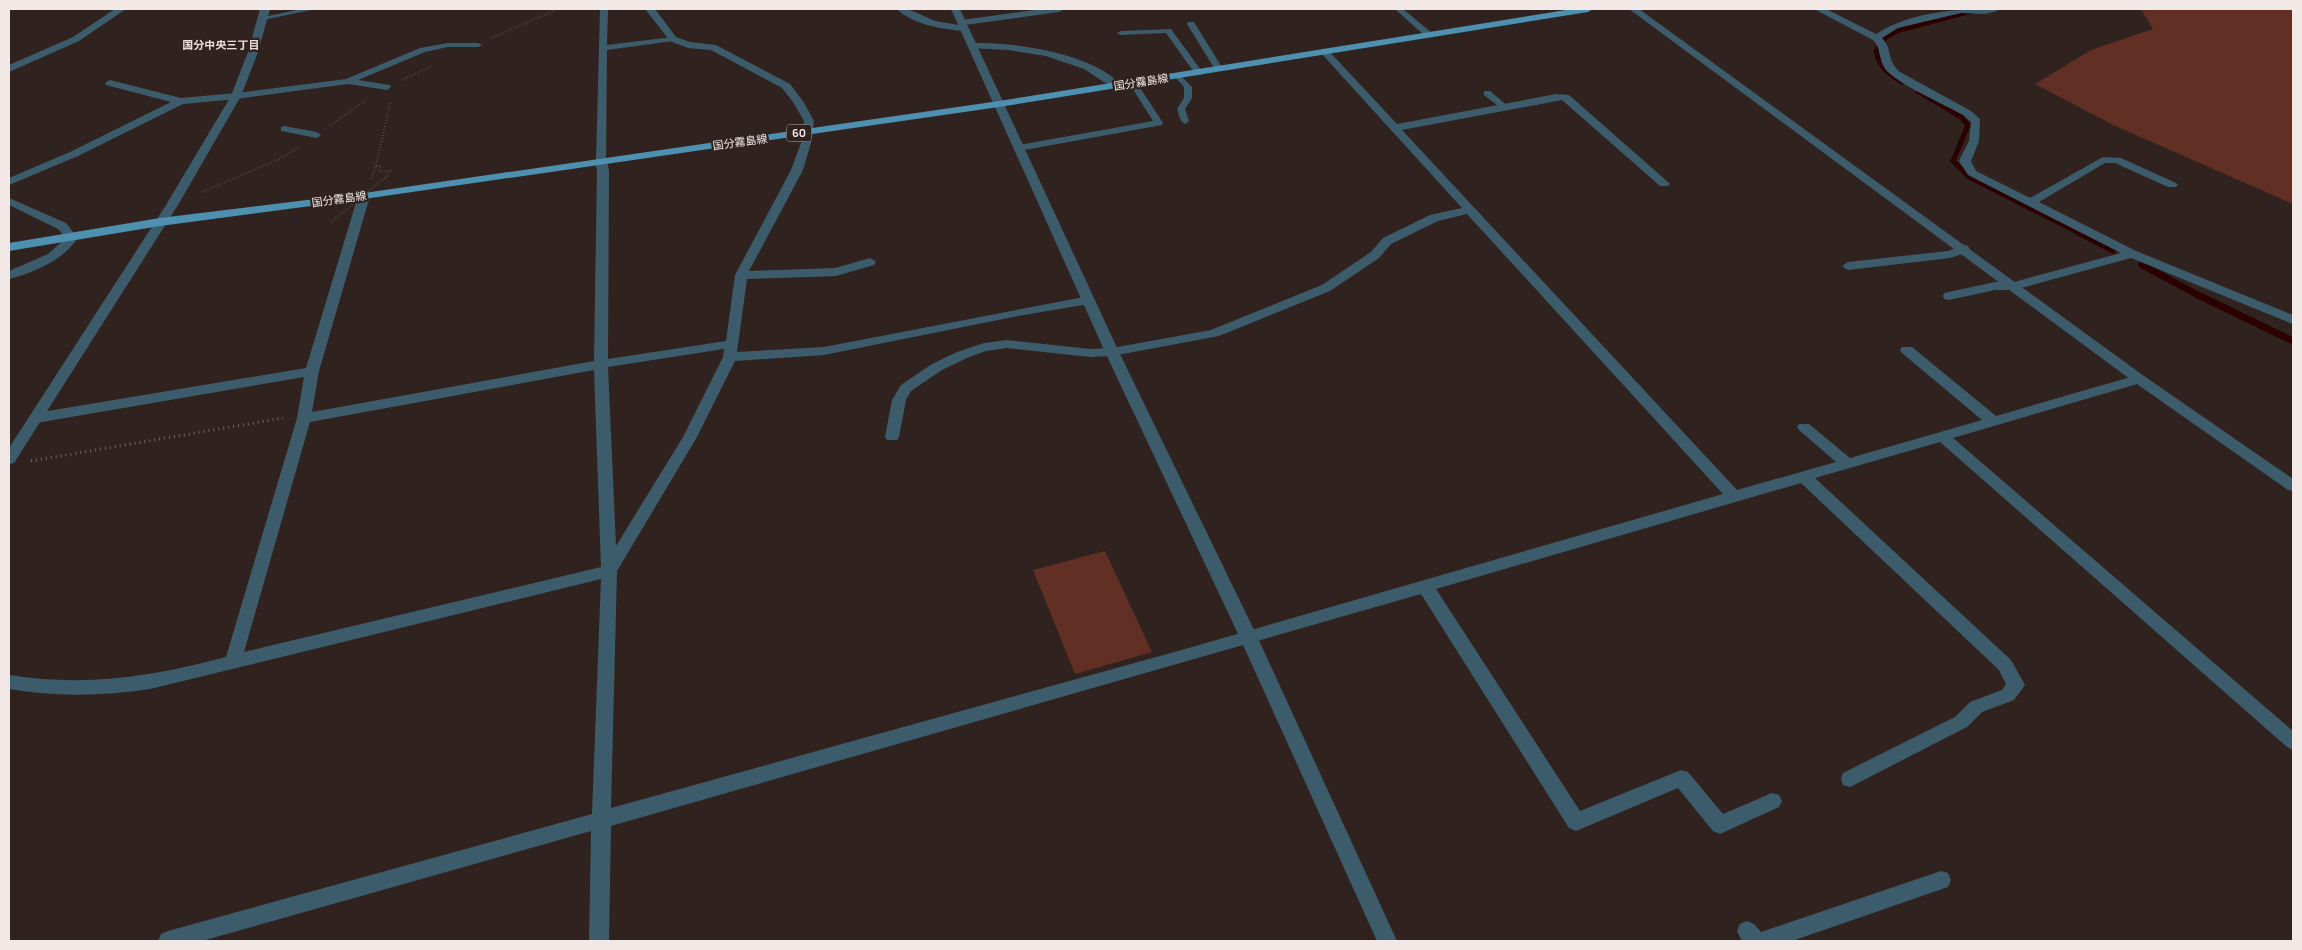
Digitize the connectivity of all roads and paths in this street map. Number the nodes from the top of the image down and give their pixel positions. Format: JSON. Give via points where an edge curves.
{"nodes":[{"id":1,"x":121,"y":9,"type":"edge"},
{"id":2,"x":558,"y":9,"type":"edge"},
{"id":3,"x":604,"y":9,"type":"edge"},
{"id":4,"x":650,"y":9,"type":"edge"},
{"id":5,"x":902,"y":9,"type":"edge"},
{"id":6,"x":955,"y":9,"type":"edge"},
{"id":7,"x":1059,"y":9,"type":"edge"},
{"id":8,"x":1399,"y":9,"type":"edge"},
{"id":9,"x":1588,"y":9,"type":"edge"},
{"id":10,"x":1633,"y":9,"type":"edge"},
{"id":11,"x":1820,"y":9,"type":"edge"},
{"id":12,"x":1961,"y":9,"type":"edge"},
{"id":13,"x":307,"y":10,"type":"dead end"},
{"id":14,"x":1990,"y":10,"type":"edge"},
{"id":15,"x":264,"y":13,"type":"edge"},
{"id":16,"x":1190,"y":24,"type":"dead end"},
{"id":17,"x":963,"y":26,"type":"junction"},
{"id":18,"x":1121,"y":33,"type":"dead end"},
{"id":19,"x":1429,"y":35,"type":"junction"},
{"id":20,"x":673,"y":39,"type":"junction"},
{"id":21,"x":1880,"y":41,"type":"junction"},
{"id":22,"x":478,"y":45,"type":"joint"},
{"id":23,"x":972,"y":46,"type":"junction"},
{"id":24,"x":604,"y":48,"type":"junction"},
{"id":25,"x":1324,"y":52,"type":"junction"},
{"id":26,"x":431,"y":67,"type":"dead end"},
{"id":27,"x":9,"y":69,"type":"edge"},
{"id":28,"x":1219,"y":70,"type":"junction"},
{"id":29,"x":1199,"y":72,"type":"junction"},
{"id":30,"x":1178,"y":76,"type":"junction"},
{"id":31,"x":348,"y":80,"type":"junction"},
{"id":32,"x":110,"y":83,"type":"dead end"},
{"id":33,"x":1133,"y":83,"type":"junction"},
{"id":34,"x":1117,"y":86,"type":"junction"},
{"id":35,"x":387,"y":87,"type":"junction"},
{"id":36,"x":1487,"y":92,"type":"dead end"},
{"id":37,"x":236,"y":96,"type":"junction"},
{"id":38,"x":181,"y":102,"type":"junction"},
{"id":39,"x":999,"y":104,"type":"junction"},
{"id":40,"x":1505,"y":107,"type":"junction"},
{"id":41,"x":1186,"y":121,"type":"dead end"},
{"id":42,"x":1395,"y":128,"type":"junction"},
{"id":43,"x":284,"y":129,"type":"dead end"},
{"id":44,"x":807,"y":132,"type":"junction"},
{"id":45,"x":317,"y":135,"type":"junction"},
{"id":46,"x":1019,"y":148,"type":"junction"},
{"id":47,"x":601,"y":161,"type":"junction"},
{"id":48,"x":376,"y":166,"type":"junction"},
{"id":49,"x":370,"y":181,"type":"dead end"},
{"id":50,"x":9,"y":182,"type":"edge"},
{"id":51,"x":1664,"y":184,"type":"dead end"},
{"id":52,"x":2172,"y":185,"type":"dead end"},
{"id":53,"x":366,"y":192,"type":"junction"},
{"id":54,"x":9,"y":200,"type":"edge"},
{"id":55,"x":2030,"y":203,"type":"junction"},
{"id":56,"x":172,"y":205,"type":"junction"},
{"id":57,"x":1469,"y":210,"type":"junction"},
{"id":58,"x":160,"y":222,"type":"junction"},
{"id":59,"x":331,"y":222,"type":"dead end"},
{"id":60,"x":72,"y":238,"type":"junction"},
{"id":61,"x":9,"y":247,"type":"edge"},
{"id":62,"x":1964,"y":249,"type":"junction"},
{"id":63,"x":2132,"y":254,"type":"junction"},
{"id":64,"x":870,"y":262,"type":"dead end"},
{"id":65,"x":1848,"y":266,"type":"dead end"},
{"id":66,"x":9,"y":275,"type":"edge"},
{"id":67,"x":742,"y":275,"type":"junction"},
{"id":68,"x":2014,"y":286,"type":"junction"},
{"id":69,"x":1949,"y":296,"type":"dead end"},
{"id":70,"x":1089,"y":300,"type":"junction"},
{"id":71,"x":2290,"y":315,"type":"edge"},
{"id":72,"x":731,"y":350,"type":"junction"},
{"id":73,"x":1907,"y":350,"type":"dead end"},
{"id":74,"x":1112,"y":352,"type":"junction"},
{"id":75,"x":601,"y":364,"type":"junction"},
{"id":76,"x":312,"y":371,"type":"junction"},
{"id":77,"x":2139,"y":380,"type":"junction"},
{"id":78,"x":36,"y":418,"type":"junction"},
{"id":79,"x":304,"y":418,"type":"junction"},
{"id":80,"x":1994,"y":422,"type":"junction"},
{"id":81,"x":1804,"y":427,"type":"dead end"},
{"id":82,"x":1942,"y":436,"type":"junction"},
{"id":83,"x":892,"y":437,"type":"dead end"},
{"id":84,"x":9,"y":459,"type":"edge"},
{"id":85,"x":28,"y":461,"type":"dead end"},
{"id":86,"x":1848,"y":464,"type":"junction"},
{"id":87,"x":1804,"y":477,"type":"junction"},
{"id":88,"x":2293,"y":486,"type":"edge"},
{"id":89,"x":1735,"y":498,"type":"junction"},
{"id":90,"x":609,"y":571,"type":"junction"},
{"id":91,"x":1425,"y":586,"type":"junction"},
{"id":92,"x":1248,"y":636,"type":"junction"},
{"id":93,"x":233,"y":662,"type":"junction"},
{"id":94,"x":9,"y":682,"type":"edge"},
{"id":95,"x":2293,"y":742,"type":"edge"},
{"id":96,"x":1850,"y":779,"type":"dead end"},
{"id":97,"x":1772,"y":801,"type":"dead end"},
{"id":98,"x":601,"y":819,"type":"junction"},
{"id":99,"x":1940,"y":880,"type":"dead end"},
{"id":100,"x":1755,"y":938,"type":"edge"},
{"id":101,"x":168,"y":941,"type":"edge"},
{"id":102,"x":599,"y":941,"type":"edge"},
{"id":103,"x":1387,"y":941,"type":"edge"}],
"edges":[{"from":1,"to":27,"type":"street","via":[[76,39]]},
{"from":2,"to":22,"type":"path"},
{"from":3,"to":24,"type":"lane"},
{"from":4,"to":20,"type":"street"},
{"from":5,"to":17,"type":"street","via":[[915,18],[943,27]]},
{"from":6,"to":17,"type":"street"},
{"from":7,"to":17,"type":"street"},
{"from":8,"to":19,"type":"lane"},
{"from":9,"to":19,"type":"main road","name":"国分霧島線","number":"60"},
{"from":10,"to":62,"type":"street"},
{"from":11,"to":21,"type":"street"},
{"from":12,"to":14,"type":"street"},
{"from":12,"to":21,"type":"street","via":[[1895,26]]},
{"from":13,"to":15,"type":"lane"},
{"from":15,"to":37,"type":"street"},
{"from":16,"to":28,"type":"lane"},
{"from":17,"to":23,"type":"street"},
{"from":18,"to":29,"type":"lane","via":[[1168,31]]},
{"from":19,"to":25,"type":"main road","name":"国分霧島線","number":"60"},
{"from":20,"to":24,"type":"lane"},
{"from":20,"to":44,"type":"street","via":[[688,45],[713,47],[786,86],[809,121]]},
{"from":21,"to":55,"type":"street","via":[[1886,66],[1976,121],[1974,141],[1965,162],[1972,172]]},
{"from":22,"to":31,"type":"lane","via":[[448,45],[423,50]]},
{"from":23,"to":34,"type":"street","via":[[991,44],[1070,59],[1104,74]]},
{"from":23,"to":39,"type":"street"},
{"from":24,"to":47,"type":"lane"},
{"from":25,"to":28,"type":"main road","name":"国分霧島線","number":"60"},
{"from":25,"to":42,"type":"street"},
{"from":26,"to":35,"type":"path"},
{"from":28,"to":29,"type":"main road","name":"国分霧島線","number":"60"},
{"from":29,"to":30,"type":"main road","name":"国分霧島線","number":"60"},
{"from":30,"to":33,"type":"main road","name":"国分霧島線","number":"60"},
{"from":30,"to":41,"type":"lane","via":[[1188,88],[1188,98],[1181,109]]},
{"from":31,"to":35,"type":"lane"},
{"from":31,"to":37,"type":"lane"},
{"from":32,"to":38,"type":"street"},
{"from":33,"to":34,"type":"main road","name":"国分霧島線","number":"60"},
{"from":33,"to":46,"type":"lane","via":[[1160,124]]},
{"from":34,"to":39,"type":"main road","name":"国分霧島線","number":"60"},
{"from":35,"to":45,"type":"path"},
{"from":35,"to":48,"type":"path","via":[[392,91]]},
{"from":36,"to":40,"type":"lane"},
{"from":37,"to":38,"type":"street"},
{"from":37,"to":56,"type":"street"},
{"from":38,"to":50,"type":"street"},
{"from":39,"to":44,"type":"main road","name":"国分霧島線","number":"60"},
{"from":39,"to":46,"type":"street"},
{"from":40,"to":42,"type":"street"},
{"from":40,"to":51,"type":"street","via":[[1565,97]]},
{"from":42,"to":57,"type":"street"},
{"from":43,"to":45,"type":"lane"},
{"from":44,"to":47,"type":"main road","name":"国分霧島線","number":"60"},
{"from":44,"to":67,"type":"street","via":[[798,170]]},
{"from":45,"to":56,"type":"path","via":[[277,160]]},
{"from":46,"to":70,"type":"street"},
{"from":47,"to":53,"type":"main road","name":"国分霧島線","number":"60"},
{"from":47,"to":75,"type":"street"},
{"from":48,"to":49,"type":"path"},
{"from":48,"to":59,"type":"path","bridge":true,"via":[[382,166],[379,172],[390,170],[387,176]]},
{"from":52,"to":55,"type":"street","via":[[2117,160],[2103,160]]},
{"from":53,"to":58,"type":"main road","name":"国分霧島線","number":"60"},
{"from":53,"to":76,"type":"street"},
{"from":54,"to":60,"type":"street","via":[[62,226]]},
{"from":55,"to":63,"type":"street"},
{"from":56,"to":58,"type":"street"},
{"from":57,"to":74,"type":"street","via":[[1434,218],[1386,241],[1375,255],[1326,288],[1234,327]]},
{"from":57,"to":89,"type":"street"},
{"from":58,"to":60,"type":"main road","name":"国分霧島線","number":"60"},
{"from":58,"to":78,"type":"street"},
{"from":60,"to":61,"type":"main road","name":"国分霧島線","number":"60"},
{"from":60,"to":66,"type":"street","via":[[66,248],[52,258]]},
{"from":62,"to":65,"type":"street","via":[[1950,254]]},
{"from":62,"to":68,"type":"street"},
{"from":63,"to":68,"type":"street"},
{"from":63,"to":71,"type":"street"},
{"from":64,"to":67,"type":"street","via":[[836,272]]},
{"from":67,"to":72,"type":"street"},
{"from":68,"to":69,"type":"street","via":[[1995,286]]},
{"from":68,"to":77,"type":"street"},
{"from":70,"to":72,"type":"street","via":[[824,351]]},
{"from":70,"to":74,"type":"street"},
{"from":72,"to":75,"type":"street"},
{"from":72,"to":90,"type":"street","via":[[690,437]]},
{"from":73,"to":80,"type":"street"},
{"from":74,"to":83,"type":"street","via":[[1090,353],[1007,344],[984,347],[962,355],[906,388],[899,400]]},
{"from":74,"to":92,"type":"street"},
{"from":75,"to":79,"type":"street"},
{"from":75,"to":90,"type":"street"},
{"from":76,"to":78,"type":"street"},
{"from":76,"to":79,"type":"street"},
{"from":77,"to":80,"type":"street"},
{"from":77,"to":88,"type":"street"},
{"from":78,"to":84,"type":"street"},
{"from":79,"to":85,"type":"path","via":[[292,416]]},
{"from":79,"to":93,"type":"street"},
{"from":80,"to":82,"type":"street"},
{"from":81,"to":86,"type":"street"},
{"from":82,"to":86,"type":"street"},
{"from":82,"to":95,"type":"street"},
{"from":86,"to":87,"type":"street"},
{"from":87,"to":89,"type":"street"},
{"from":87,"to":96,"type":"street","via":[[2004,665],[2016,685],[2008,695],[1976,707],[1961,722]]},
{"from":89,"to":91,"type":"street"},
{"from":90,"to":93,"type":"street"},
{"from":90,"to":98,"type":"street"},
{"from":91,"to":92,"type":"street"},
{"from":91,"to":97,"type":"street","via":[[1576,822],[1681,778],[1720,825]]},
{"from":92,"to":98,"type":"street"},
{"from":92,"to":103,"type":"street"},
{"from":93,"to":94,"type":"street","via":[[180,678],[108,689],[42,689]]},
{"from":98,"to":101,"type":"street"},
{"from":98,"to":102,"type":"street"},
{"from":99,"to":100,"type":"street"}]}
